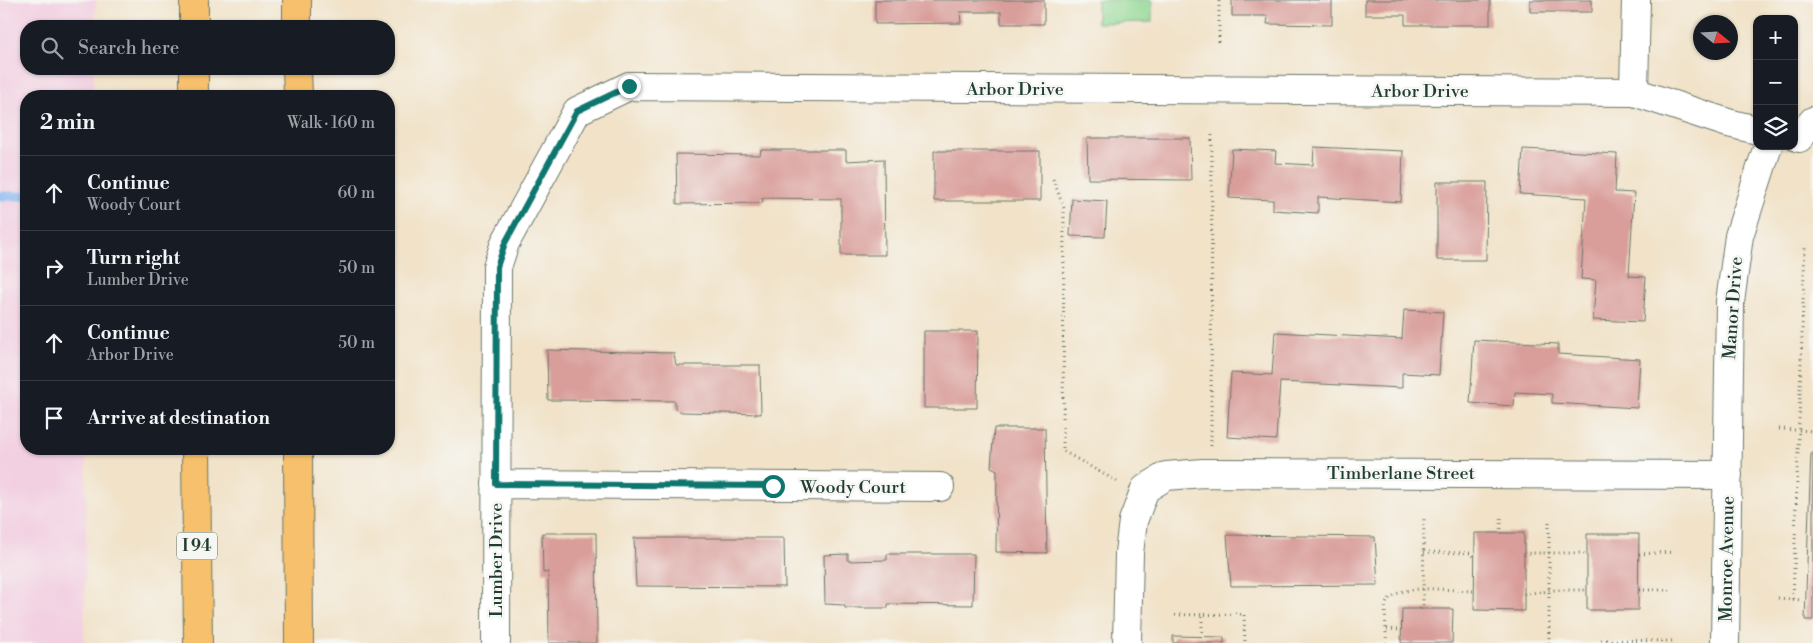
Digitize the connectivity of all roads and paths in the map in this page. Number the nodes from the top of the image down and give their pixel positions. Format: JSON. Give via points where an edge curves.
{"nodes":[{"id":1,"x":194,"y":0,"type":"edge"},
{"id":2,"x":297,"y":0,"type":"edge"},
{"id":3,"x":1219,"y":0,"type":"edge"},
{"id":4,"x":1636,"y":0,"type":"edge"},
{"id":5,"x":194,"y":20,"type":"edge"},
{"id":6,"x":297,"y":20,"type":"edge"},
{"id":7,"x":1219,"y":42,"type":"dead end"},
{"id":8,"x":194,"y":75,"type":"edge"},
{"id":9,"x":297,"y":75,"type":"edge"},
{"id":10,"x":194,"y":90,"type":"edge"},
{"id":11,"x":298,"y":90,"type":"edge"},
{"id":12,"x":1634,"y":92,"type":"junction"},
{"id":13,"x":1753,"y":129,"type":"edge"},
{"id":14,"x":1212,"y":132,"type":"dead end"},
{"id":15,"x":1767,"y":150,"type":"edge"},
{"id":16,"x":1053,"y":179,"type":"dead end"},
{"id":17,"x":1806,"y":245,"type":"dead end"},
{"id":18,"x":497,"y":267,"type":"joint"},
{"id":19,"x":1779,"y":430,"type":"dead end"},
{"id":20,"x":1800,"y":430,"type":"junction"},
{"id":21,"x":1813,"y":431,"type":"edge"},
{"id":22,"x":1211,"y":451,"type":"dead end"},
{"id":23,"x":196,"y":455,"type":"edge"},
{"id":24,"x":298,"y":455,"type":"edge"},
{"id":25,"x":1728,"y":475,"type":"junction"},
{"id":26,"x":496,"y":484,"type":"junction"},
{"id":27,"x":940,"y":487,"type":"dead end"},
{"id":28,"x":1126,"y":487,"type":"dead end"},
{"id":29,"x":1424,"y":518,"type":"dead end"},
{"id":30,"x":1501,"y":518,"type":"dead end"},
{"id":31,"x":1550,"y":518,"type":"dead end"},
{"id":32,"x":1501,"y":533,"type":"dead end"},
{"id":33,"x":1424,"y":552,"type":"junction"},
{"id":34,"x":1673,"y":552,"type":"dead end"},
{"id":35,"x":1549,"y":553,"type":"junction"},
{"id":36,"x":1639,"y":554,"type":"dead end"},
{"id":37,"x":1524,"y":555,"type":"dead end"},
{"id":38,"x":1586,"y":555,"type":"dead end"},
{"id":39,"x":1474,"y":558,"type":"dead end"},
{"id":40,"x":1423,"y":588,"type":"junction"},
{"id":41,"x":1549,"y":590,"type":"junction"},
{"id":42,"x":1586,"y":590,"type":"dead end"},
{"id":43,"x":1639,"y":590,"type":"dead end"},
{"id":44,"x":1673,"y":590,"type":"dead end"},
{"id":45,"x":1474,"y":592,"type":"dead end"},
{"id":46,"x":1524,"y":594,"type":"dead end"},
{"id":47,"x":1778,"y":598,"type":"dead end"},
{"id":48,"x":1793,"y":599,"type":"junction"},
{"id":49,"x":1801,"y":600,"type":"dead end"},
{"id":50,"x":1420,"y":609,"type":"dead end"},
{"id":51,"x":1175,"y":615,"type":"dead end"},
{"id":52,"x":1202,"y":615,"type":"junction"},
{"id":53,"x":1387,"y":629,"type":"junction"},
{"id":54,"x":1402,"y":630,"type":"dead end"},
{"id":55,"x":1202,"y":637,"type":"dead end"},
{"id":56,"x":1601,"y":640,"type":"dead end"},
{"id":57,"x":1672,"y":641,"type":"dead end"},
{"id":58,"x":198,"y":643,"type":"edge"},
{"id":59,"x":299,"y":643,"type":"edge"},
{"id":60,"x":496,"y":643,"type":"edge"},
{"id":61,"x":1127,"y":643,"type":"edge"},
{"id":62,"x":1245,"y":643,"type":"edge"},
{"id":63,"x":1386,"y":643,"type":"edge"},
{"id":64,"x":1549,"y":643,"type":"edge"},
{"id":65,"x":1725,"y":643,"type":"edge"}],
"edges":[{"from":1,"to":5,"type":"highway"},
{"from":2,"to":6,"type":"highway"},
{"from":3,"to":7,"type":"path"},
{"from":4,"to":12,"type":"street"},
{"from":8,"to":10,"type":"highway"},
{"from":9,"to":11,"type":"highway"},
{"from":12,"to":13,"type":"street","name":"Arbor Drive"},
{"from":12,"to":18,"type":"street","name":"Arbor Drive","via":[[629,86],[577,111],[505,243]]},
{"from":14,"to":22,"type":"path"},
{"from":15,"to":25,"type":"street","name":"Manor Drive","via":[[1739,236],[1730,302]]},
{"from":16,"to":28,"type":"path","via":[[1064,208],[1063,451]]},
{"from":17,"to":20,"type":"path"},
{"from":18,"to":26,"type":"street","name":"Lumber Drive"},
{"from":19,"to":20,"type":"path"},
{"from":20,"to":21,"type":"path"},
{"from":20,"to":48,"type":"path"},
{"from":23,"to":58,"type":"highway","number":"I 94"},
{"from":24,"to":59,"type":"highway"},
{"from":25,"to":61,"type":"street","name":"Timberlane Street","via":[[1203,473],[1166,476],[1145,490],[1133,521]]},
{"from":25,"to":65,"type":"street","name":"Monroe Avenue"},
{"from":26,"to":27,"type":"street","name":"Woody Court"},
{"from":26,"to":60,"type":"street","name":"Lumber Drive"},
{"from":29,"to":33,"type":"path"},
{"from":30,"to":32,"type":"path"},
{"from":31,"to":35,"type":"path"},
{"from":33,"to":39,"type":"path","via":[[1471,553]]},
{"from":33,"to":40,"type":"path"},
{"from":34,"to":36,"type":"path"},
{"from":35,"to":37,"type":"path"},
{"from":35,"to":38,"type":"path"},
{"from":35,"to":41,"type":"path"},
{"from":40,"to":45,"type":"path"},
{"from":40,"to":50,"type":"path","via":[[1423,606]]},
{"from":40,"to":53,"type":"path","via":[[1394,595],[1386,604]]},
{"from":41,"to":42,"type":"path"},
{"from":41,"to":46,"type":"path"},
{"from":41,"to":64,"type":"path"},
{"from":43,"to":44,"type":"path"},
{"from":47,"to":48,"type":"path"},
{"from":48,"to":49,"type":"path"},
{"from":51,"to":52,"type":"path"},
{"from":52,"to":55,"type":"path"},
{"from":52,"to":62,"type":"path","via":[[1244,614]]},
{"from":53,"to":54,"type":"path"},
{"from":53,"to":63,"type":"path"},
{"from":56,"to":57,"type":"path"}]}
